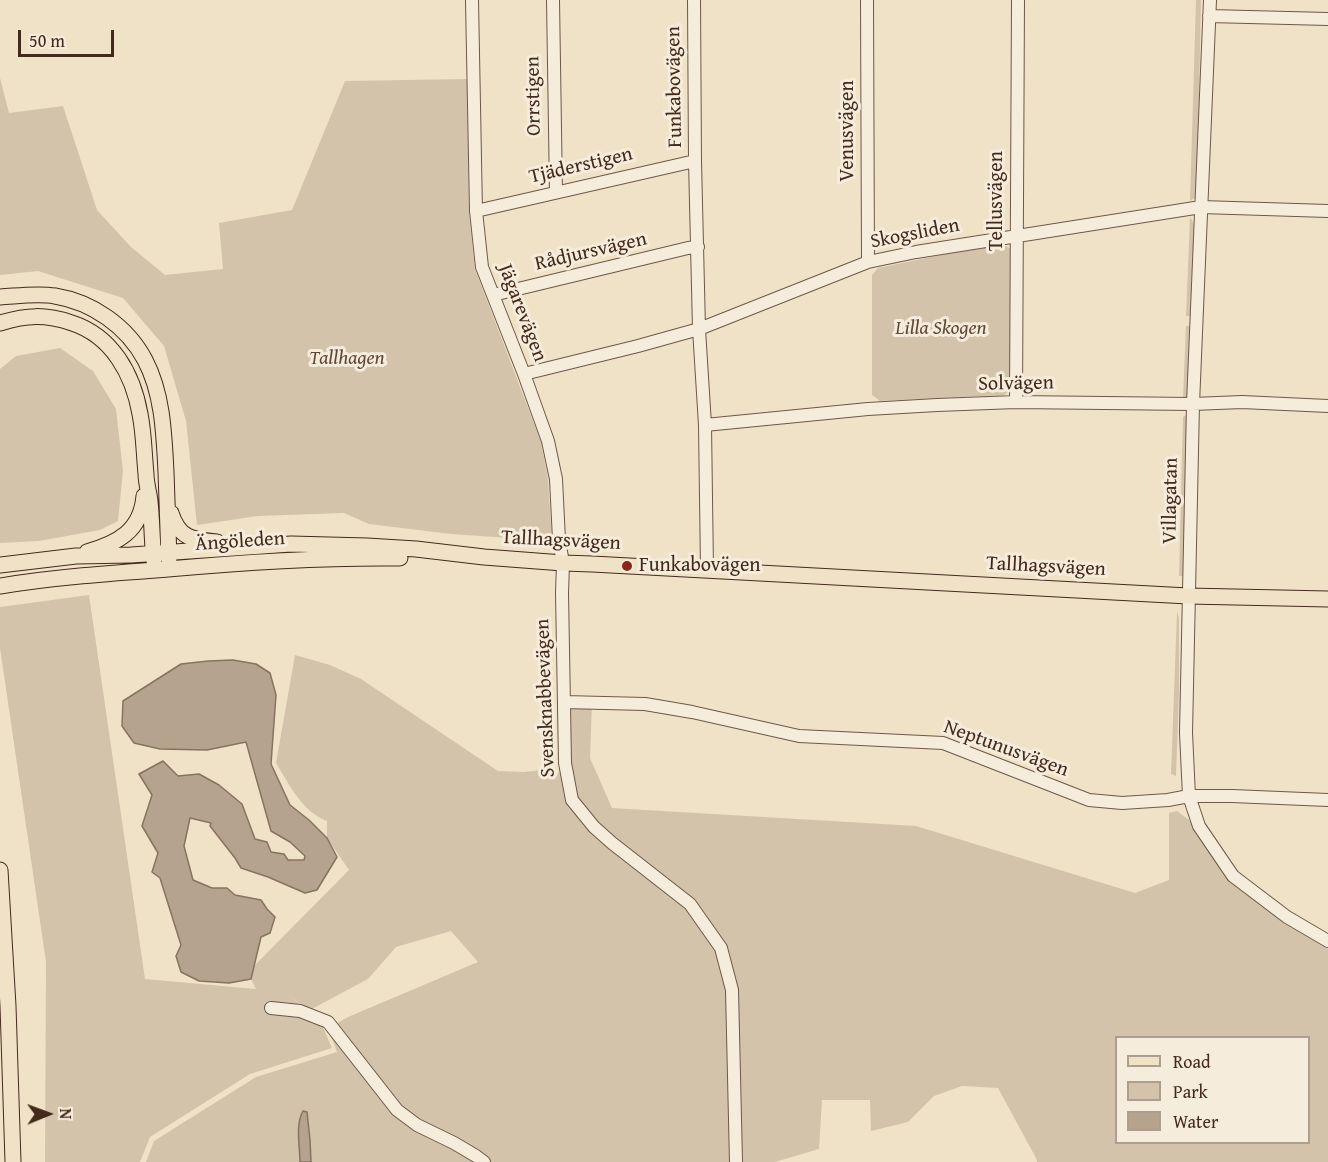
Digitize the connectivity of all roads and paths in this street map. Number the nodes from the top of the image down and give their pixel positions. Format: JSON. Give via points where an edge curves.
{"nodes":[{"id":1,"x":472,"y":0,"type":"edge"},
{"id":2,"x":553,"y":0,"type":"edge"},
{"id":3,"x":694,"y":0,"type":"edge"},
{"id":4,"x":867,"y":0,"type":"edge"},
{"id":5,"x":1018,"y":0,"type":"edge"},
{"id":6,"x":1210,"y":0,"type":"edge"},
{"id":7,"x":1209,"y":16,"type":"junction"},
{"id":8,"x":1328,"y":19,"type":"edge"},
{"id":9,"x":695,"y":161,"type":"junction"},
{"id":10,"x":556,"y":192,"type":"junction"},
{"id":11,"x":1201,"y":207,"type":"junction"},
{"id":12,"x":476,"y":211,"type":"junction"},
{"id":13,"x":1328,"y":211,"type":"edge"},
{"id":14,"x":1017,"y":236,"type":"junction"},
{"id":15,"x":698,"y":247,"type":"junction"},
{"id":16,"x":868,"y":262,"type":"junction"},
{"id":17,"x":493,"y":295,"type":"junction"},
{"id":18,"x":0,"y":297,"type":"edge"},
{"id":19,"x":0,"y":323,"type":"edge"},
{"id":20,"x":699,"y":329,"type":"junction"},
{"id":21,"x":524,"y":374,"type":"junction"},
{"id":22,"x":1016,"y":402,"type":"junction"},
{"id":23,"x":1194,"y":404,"type":"junction"},
{"id":24,"x":1328,"y":406,"type":"edge"},
{"id":25,"x":705,"y":425,"type":"junction"},
{"id":26,"x":146,"y":475,"type":"junction"},
{"id":27,"x":167,"y":492,"type":"junction"},
{"id":28,"x":291,"y":544,"type":"junction"},
{"id":29,"x":161,"y":552,"type":"junction"},
{"id":30,"x":76,"y":556,"type":"junction"},
{"id":31,"x":484,"y":557,"type":"junction"},
{"id":32,"x":563,"y":563,"type":"junction"},
{"id":33,"x":4,"y":564,"type":"edge"},
{"id":34,"x":162,"y":569,"type":"junction"},
{"id":35,"x":707,"y":570,"type":"junction"},
{"id":36,"x":5,"y":585,"type":"edge"},
{"id":37,"x":1188,"y":596,"type":"junction"},
{"id":38,"x":1328,"y":599,"type":"edge"},
{"id":39,"x":564,"y":702,"type":"junction"},
{"id":40,"x":1189,"y":796,"type":"junction"},
{"id":41,"x":1328,"y":800,"type":"edge"},
{"id":42,"x":0,"y":870,"type":"edge"},
{"id":43,"x":1328,"y":941,"type":"edge"},
{"id":44,"x":0,"y":976,"type":"edge"},
{"id":45,"x":271,"y":1008,"type":"dead end"},
{"id":46,"x":11,"y":1075,"type":"junction"},
{"id":47,"x":13,"y":1162,"type":"edge"},
{"id":48,"x":484,"y":1162,"type":"edge"},
{"id":49,"x":736,"y":1162,"type":"edge"}],
"edges":[{"from":1,"to":12,"type":"street","name":"Jägarevägen"},
{"from":2,"to":10,"type":"street","name":"Orrstigen"},
{"from":3,"to":9,"type":"street","name":"Funkabovägen"},
{"from":4,"to":16,"type":"street","name":"Venusvägen"},
{"from":5,"to":14,"type":"street","name":"Tellusvägen"},
{"from":6,"to":7,"type":"street","name":"Villagatan"},
{"from":7,"to":8,"type":"street"},
{"from":7,"to":11,"type":"street","name":"Villagatan"},
{"from":9,"to":10,"type":"street","name":"Tjäderstigen"},
{"from":9,"to":15,"type":"street","name":"Funkabovägen"},
{"from":10,"to":12,"type":"street","name":"Tjäderstigen"},
{"from":11,"to":13,"type":"street","name":"Skogsliden"},
{"from":11,"to":14,"type":"street","name":"Skogsliden"},
{"from":11,"to":23,"type":"street","name":"Villagatan"},
{"from":12,"to":17,"type":"street","name":"Jägarevägen","via":[[482,267]]},
{"from":14,"to":16,"type":"street","name":"Skogsliden"},
{"from":14,"to":22,"type":"street","name":"Tellusvägen"},
{"from":15,"to":17,"type":"street","name":"Rådjursvägen"},
{"from":15,"to":20,"type":"street","name":"Funkabovägen"},
{"from":16,"to":20,"type":"street","name":"Skogsliden"},
{"from":17,"to":21,"type":"street","name":"Jägarevägen"},
{"from":18,"to":27,"type":"main road","via":[[44,295],[70,299],[104,315],[132,342],[145,360],[158,400]]},
{"from":19,"to":26,"type":"main road","via":[[42,315],[89,330],[103,340],[123,363],[136,397]]},
{"from":20,"to":21,"type":"street","name":"Skogsliden"},
{"from":20,"to":25,"type":"street","name":"Funkabovägen"},
{"from":21,"to":32,"type":"street","name":"Jägarevägen","via":[[548,441],[556,479]]},
{"from":22,"to":23,"type":"street","name":"Solvägen"},
{"from":22,"to":25,"type":"street","name":"Solvägen","via":[[868,409]]},
{"from":23,"to":24,"type":"street","name":"Solvägen"},
{"from":23,"to":37,"type":"street","name":"Villagatan"},
{"from":25,"to":35,"type":"street","name":"Funkabovägen"},
{"from":26,"to":29,"type":"main road"},
{"from":26,"to":30,"type":"main road","via":[[142,512],[130,531],[101,548]]},
{"from":27,"to":28,"type":"main road","via":[[174,523],[189,537]]},
{"from":27,"to":29,"type":"main road"},
{"from":28,"to":29,"type":"main road","name":"Tallhagsvägen"},
{"from":28,"to":31,"type":"main road","name":"Tallhagsvägen","via":[[399,548]]},
{"from":29,"to":30,"type":"main road","name":"Tallhagsvägen"},
{"from":29,"to":34,"type":"main road"},
{"from":30,"to":33,"type":"main road","name":"Tallhagsvägen"},
{"from":31,"to":32,"type":"main road","name":"Tallhagsvägen"},
{"from":31,"to":34,"type":"main road","name":"Ängöleden","via":[[310,559]]},
{"from":32,"to":35,"type":"main road","name":"Tallhagsvägen"},
{"from":32,"to":39,"type":"street","name":"Svensknabbevägen"},
{"from":34,"to":36,"type":"main road","name":"Ängöleden"},
{"from":35,"to":37,"type":"main road","name":"Tallhagsvägen"},
{"from":37,"to":38,"type":"main road","name":"Tallhagsvägen"},
{"from":37,"to":40,"type":"street","name":"Villagatan"},
{"from":39,"to":40,"type":"street","name":"Neptunusvägen","via":[[645,704],[799,736],[943,743],[1089,800],[1122,803]]},
{"from":39,"to":49,"type":"street","name":"Svensknabbevägen","via":[[565,763],[572,800],[612,843],[690,904],[721,948],[732,990]]},
{"from":40,"to":41,"type":"street","name":"Neptunusvägen"},
{"from":40,"to":43,"type":"street","name":"Villagatan","via":[[1199,826],[1233,876],[1286,917]]},
{"from":42,"to":46,"type":"main road"},
{"from":44,"to":46,"type":"main road"},
{"from":45,"to":48,"type":"street","via":[[300,1011],[328,1022],[397,1110]]},
{"from":46,"to":47,"type":"main road"}]}
